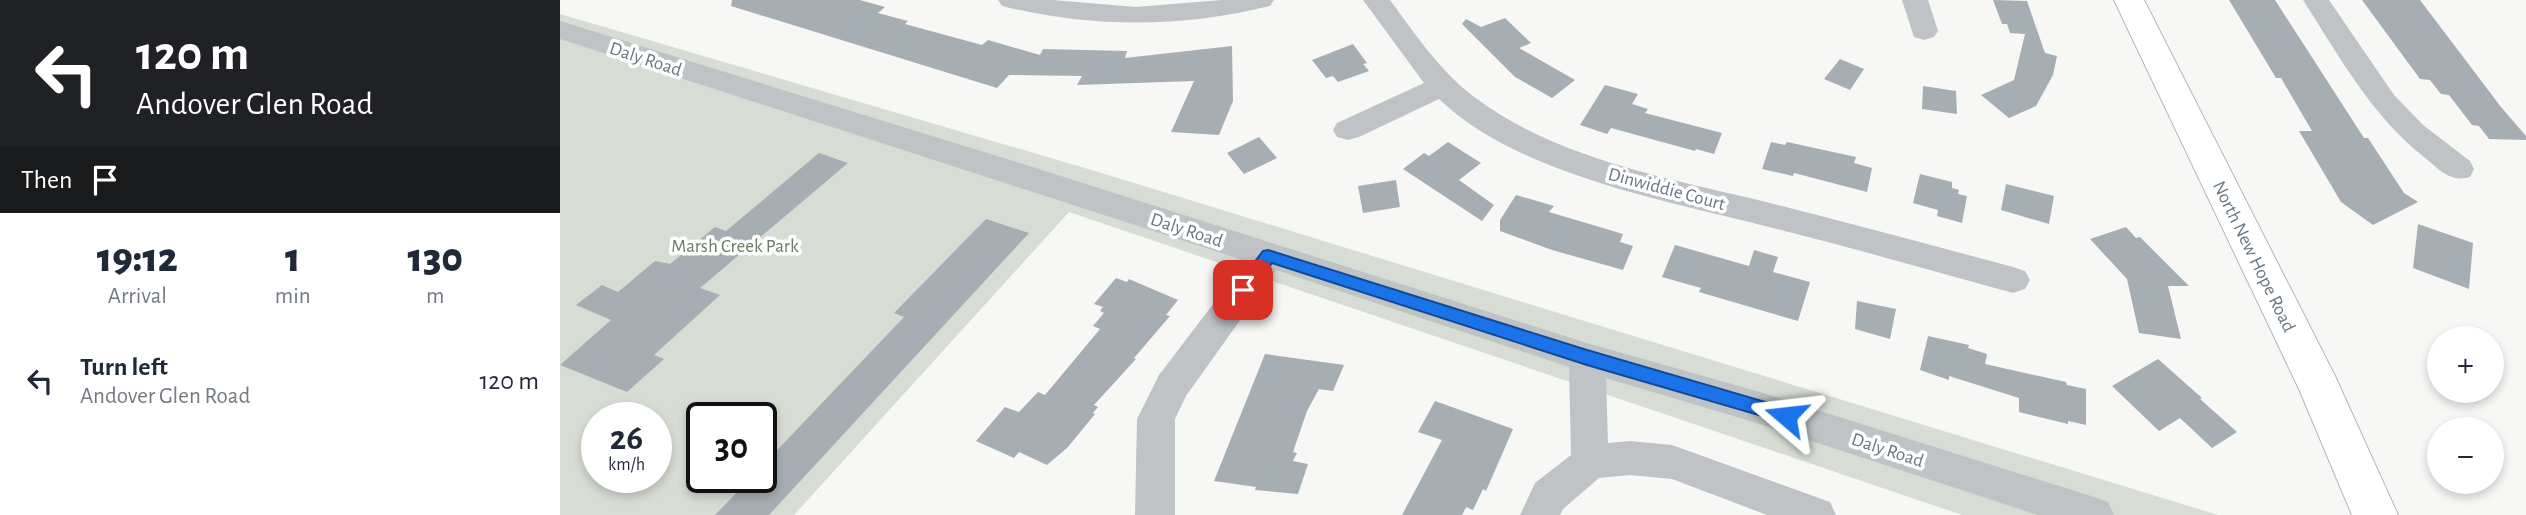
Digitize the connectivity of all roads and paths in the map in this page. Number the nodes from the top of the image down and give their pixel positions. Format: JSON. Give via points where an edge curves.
{"nodes":[{"id":1,"x":1011,"y":0,"type":"edge"},
{"id":2,"x":1261,"y":0,"type":"edge"},
{"id":3,"x":1376,"y":0,"type":"edge"},
{"id":4,"x":1915,"y":0,"type":"edge"},
{"id":5,"x":2129,"y":0,"type":"edge"},
{"id":6,"x":2316,"y":0,"type":"edge"},
{"id":7,"x":560,"y":30,"type":"edge"},
{"id":8,"x":1924,"y":31,"type":"dead end"},
{"id":9,"x":1444,"y":85,"type":"junction"},
{"id":10,"x":1348,"y":130,"type":"dead end"},
{"id":11,"x":2459,"y":169,"type":"dead end"},
{"id":12,"x":1268,"y":256,"type":"junction"},
{"id":13,"x":2013,"y":280,"type":"dead end"},
{"id":14,"x":1587,"y":358,"type":"junction"},
{"id":15,"x":1590,"y":463,"type":"junction"},
{"id":16,"x":1155,"y":515,"type":"edge"},
{"id":17,"x":1540,"y":515,"type":"edge"},
{"id":18,"x":1816,"y":515,"type":"edge"},
{"id":19,"x":2094,"y":515,"type":"edge"},
{"id":20,"x":2375,"y":515,"type":"edge"}],
"edges":[{"from":1,"to":2,"type":"street","via":[[1057,9],[1142,14]]},
{"from":3,"to":9,"type":"street","name":"Dinwiddie Court"},
{"from":4,"to":8,"type":"street"},
{"from":5,"to":20,"type":"main road","name":"North New Hope Road","via":[[2320,389]]},
{"from":6,"to":11,"type":"street","via":[[2384,102],[2412,132]]},
{"from":7,"to":12,"type":"street","name":"Daly Road"},
{"from":9,"to":10,"type":"street"},
{"from":9,"to":13,"type":"street","name":"Dinwiddie Court","via":[[1467,107],[1517,138],[1570,162]]},
{"from":12,"to":14,"type":"street","name":"Daly Road"},
{"from":12,"to":16,"type":"street","via":[[1172,386],[1156,419]]},
{"from":14,"to":15,"type":"street"},
{"from":14,"to":19,"type":"street","name":"Daly Road"},
{"from":15,"to":17,"type":"street","via":[[1549,496]]},
{"from":15,"to":18,"type":"street","via":[[1630,458],[1672,462]]}]}
